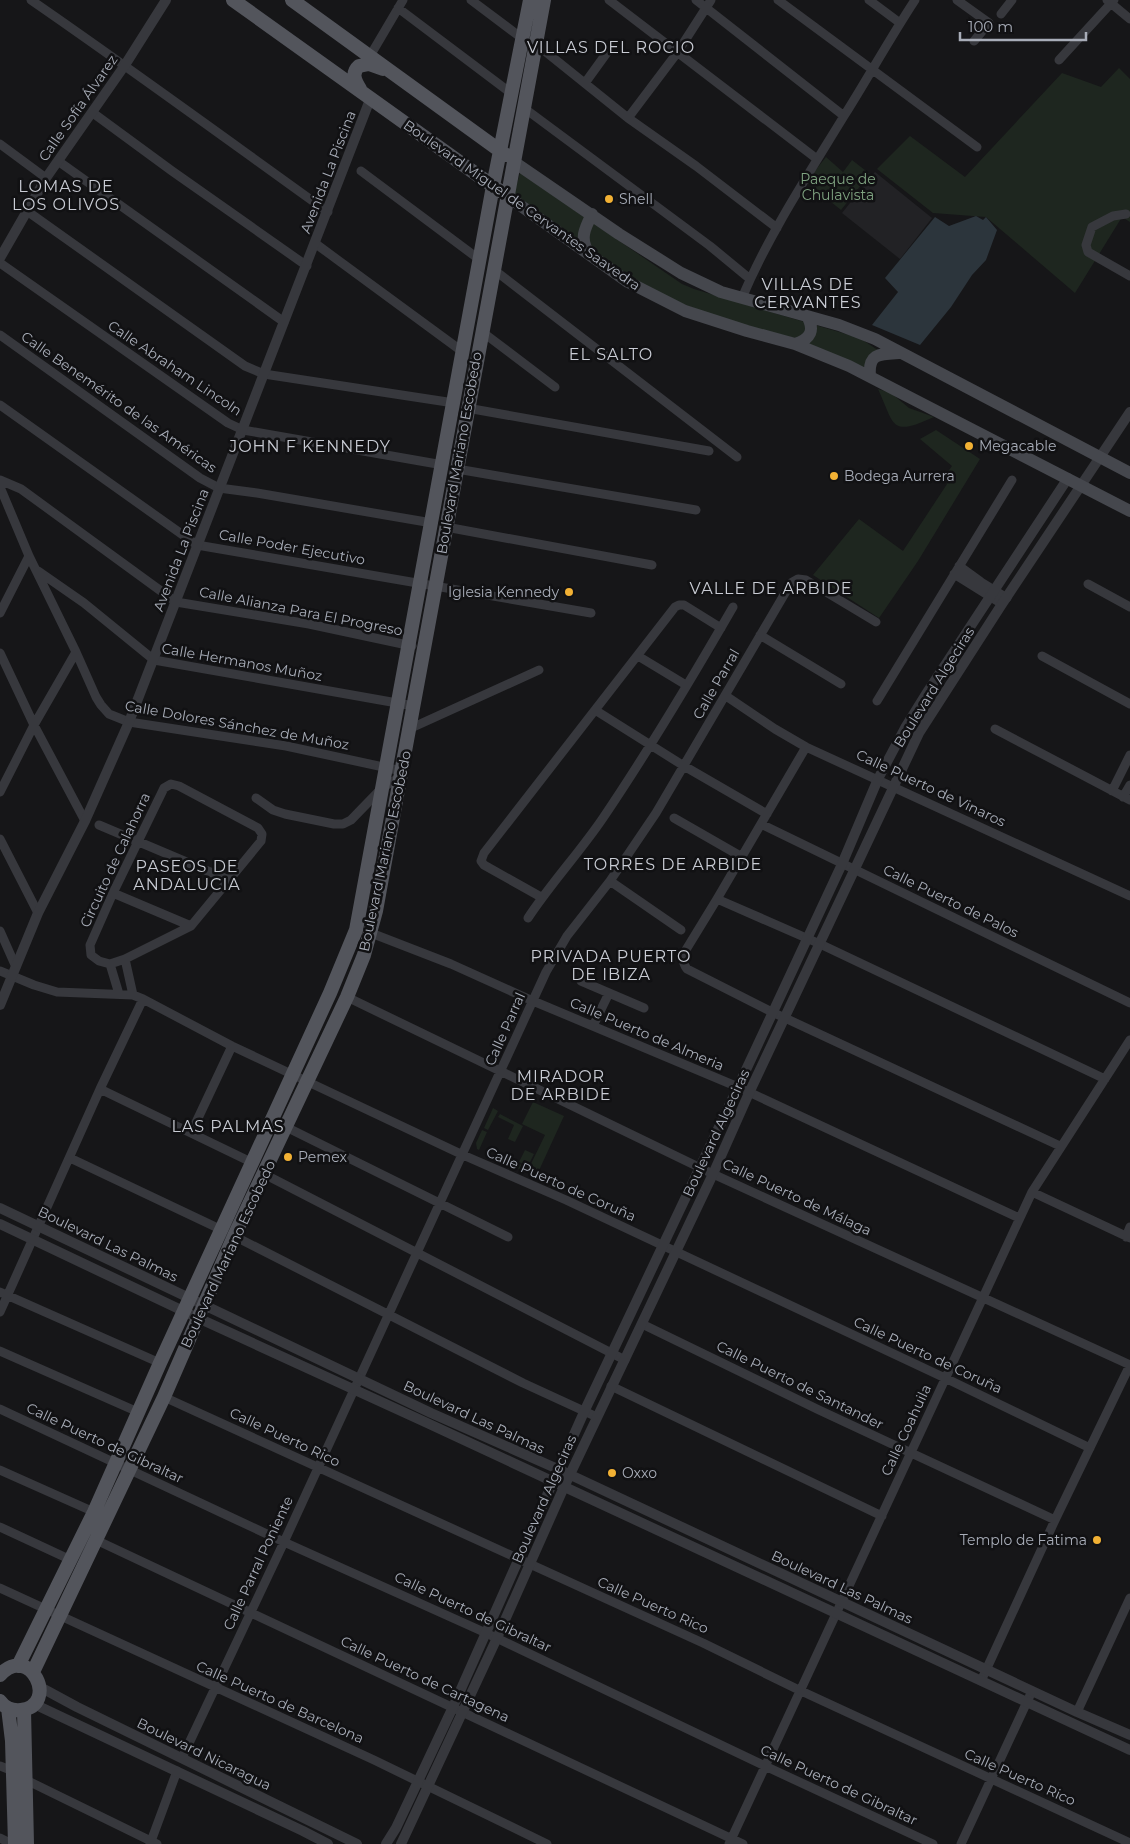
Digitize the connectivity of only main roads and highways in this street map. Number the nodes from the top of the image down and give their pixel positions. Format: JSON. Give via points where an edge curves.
{"nodes":[{"id":1,"x":234,"y":0,"type":"edge"},
{"id":2,"x":292,"y":0,"type":"edge"},
{"id":3,"x":530,"y":0,"type":"edge"},
{"id":4,"x":544,"y":0,"type":"edge"},
{"id":5,"x":529,"y":41,"type":"junction"},
{"id":6,"x":393,"y":73,"type":"junction"},
{"id":7,"x":360,"y":89,"type":"junction"},
{"id":8,"x":501,"y":151,"type":"junction"},
{"id":9,"x":514,"y":162,"type":"junction"},
{"id":10,"x":493,"y":186,"type":"junction"},
{"id":11,"x":507,"y":196,"type":"junction"},
{"id":12,"x":592,"y":214,"type":"junction"},
{"id":13,"x":593,"y":257,"type":"junction"},
{"id":14,"x":807,"y":316,"type":"junction"},
{"id":15,"x":795,"y":344,"type":"junction"},
{"id":16,"x":899,"y":353,"type":"junction"},
{"id":17,"x":870,"y":376,"type":"junction"},
{"id":18,"x":1130,"y":473,"type":"edge"},
{"id":19,"x":1130,"y":511,"type":"edge"},
{"id":20,"x":228,"y":1233,"type":"junction"},
{"id":21,"x":18,"y":1666,"type":"junction"},
{"id":22,"x":33,"y":1672,"type":"junction"},
{"id":23,"x":0,"y":1675,"type":"edge"},
{"id":24,"x":4,"y":1705,"type":"edge"},
{"id":25,"x":29,"y":1707,"type":"junction"},
{"id":26,"x":14,"y":1844,"type":"edge"},
{"id":27,"x":27,"y":1844,"type":"edge"}],
"edges":[{"from":1,"to":7,"type":"main road","name":"Boulevard Miguel de Cervantes Saavedra"},
{"from":2,"to":6,"type":"main road"},
{"from":3,"to":5,"type":"main road","name":"Boulevard Mariano Escobedo"},
{"from":4,"to":5,"type":"main road","name":"Boulevard Mariano Escobedo"},
{"from":5,"to":8,"type":"main road","name":"Boulevard Mariano Escobedo","via":[[512,94]]},
{"from":5,"to":9,"type":"main road","name":"Boulevard Mariano Escobedo","via":[[524,108]]},
{"from":6,"to":7,"type":"main road","via":[[369,64],[359,66],[354,79]]},
{"from":6,"to":8,"type":"main road"},
{"from":7,"to":10,"type":"main road","name":"Boulevard Miguel de Cervantes Saavedra"},
{"from":8,"to":9,"type":"main road"},
{"from":8,"to":10,"type":"main road","name":"Boulevard Mariano Escobedo"},
{"from":9,"to":11,"type":"main road","name":"Boulevard Mariano Escobedo"},
{"from":9,"to":12,"type":"main road"},
{"from":10,"to":11,"type":"main road","name":"Boulevard Miguel de Cervantes Saavedra"},
{"from":10,"to":20,"type":"main road","name":"Boulevard Mariano Escobedo","via":[[353,939],[253,1163]]},
{"from":11,"to":13,"type":"main road","name":"Boulevard Miguel de Cervantes Saavedra"},
{"from":11,"to":20,"type":"main road","name":"Boulevard Mariano Escobedo","via":[[371,933],[347,997],[264,1174]]},
{"from":12,"to":13,"type":"main road","via":[[582,237]]},
{"from":12,"to":14,"type":"main road","via":[[682,273],[721,292]]},
{"from":13,"to":15,"type":"main road","name":"Boulevard Miguel de Cervantes Saavedra","via":[[628,282],[685,311]]},
{"from":14,"to":15,"type":"main road","via":[[812,326],[811,333]]},
{"from":14,"to":16,"type":"main road","via":[[859,333]]},
{"from":15,"to":17,"type":"main road","name":"Boulevard Miguel de Cervantes Saavedra"},
{"from":16,"to":17,"type":"main road","via":[[876,356],[870,363]]},
{"from":16,"to":18,"type":"main road"},
{"from":17,"to":19,"type":"main road","name":"Boulevard Miguel de Cervantes Saavedra"},
{"from":20,"to":21,"type":"main road","name":"Boulevard Mariano Escobedo","via":[[189,1298],[94,1512]]},
{"from":20,"to":22,"type":"main road","name":"Boulevard Mariano Escobedo","via":[[198,1318],[164,1397]]},
{"from":21,"to":22,"type":"main road"},
{"from":21,"to":23,"type":"main road","via":[[8,1668]]},
{"from":22,"to":25,"type":"main road","via":[[40,1687],[38,1699]]},
{"from":24,"to":25,"type":"main road","via":[[13,1710]]},
{"from":24,"to":26,"type":"main road","via":[[13,1772]]},
{"from":25,"to":27,"type":"main road"}]}
